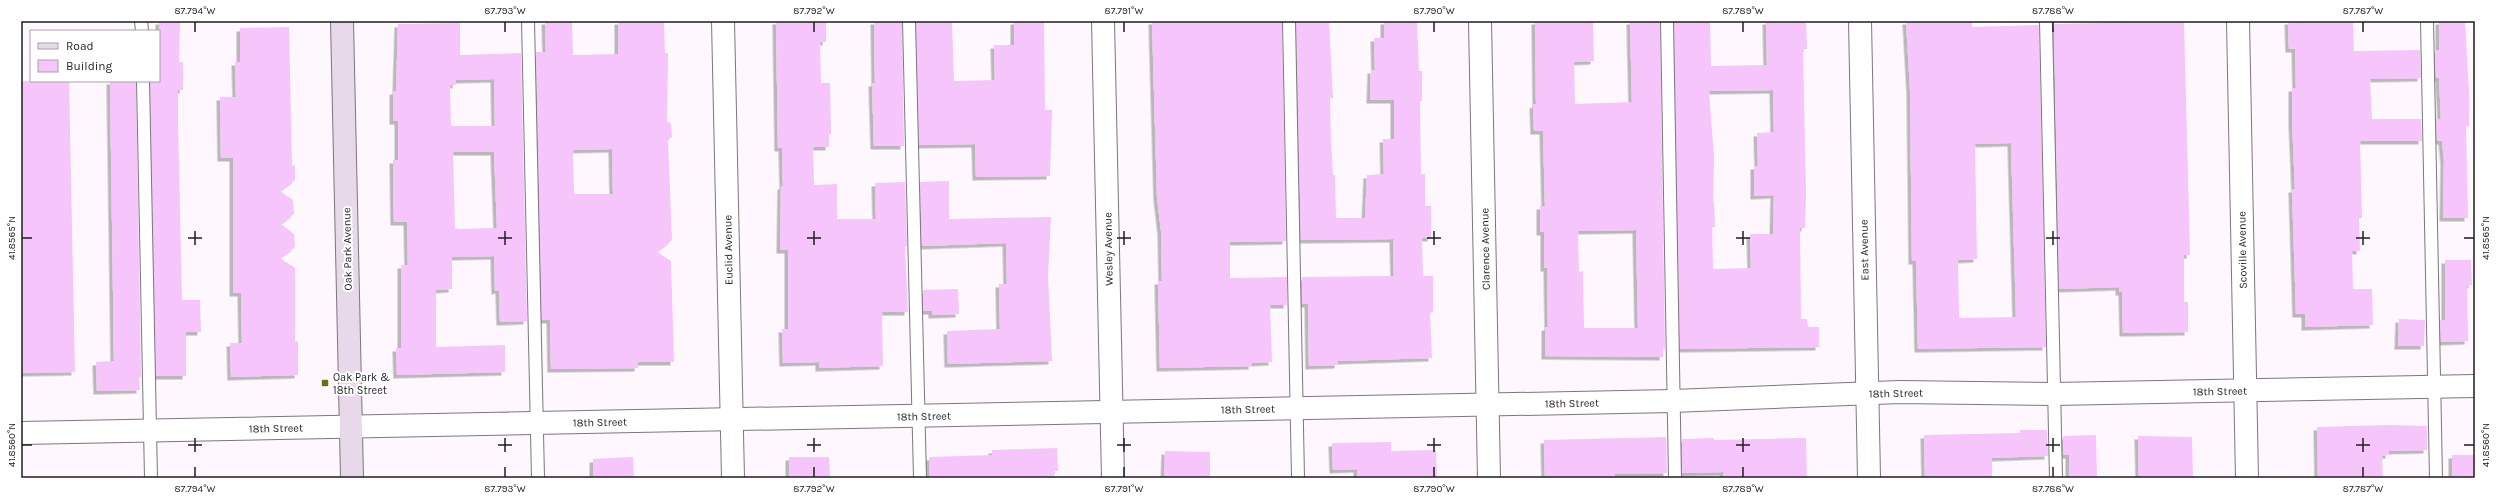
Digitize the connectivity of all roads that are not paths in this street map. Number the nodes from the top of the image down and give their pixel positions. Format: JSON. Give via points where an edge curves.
{"nodes":[{"id":1,"x":342,"y":21,"type":"edge"},
{"id":2,"x":528,"y":21,"type":"edge"},
{"id":3,"x":723,"y":21,"type":"edge"},
{"id":4,"x":909,"y":21,"type":"edge"},
{"id":5,"x":1103,"y":21,"type":"edge"},
{"id":6,"x":1289,"y":21,"type":"edge"},
{"id":7,"x":1480,"y":21,"type":"edge"},
{"id":8,"x":1667,"y":21,"type":"edge"},
{"id":9,"x":1860,"y":21,"type":"edge"},
{"id":10,"x":2046,"y":21,"type":"edge"},
{"id":11,"x":2238,"y":21,"type":"edge"},
{"id":12,"x":2426,"y":21,"type":"edge"},
{"id":13,"x":143,"y":82,"type":"edge"},
{"id":14,"x":2475,"y":386,"type":"edge"},
{"id":15,"x":2434,"y":387,"type":"junction"},
{"id":16,"x":2246,"y":390,"type":"junction"},
{"id":17,"x":1867,"y":393,"type":"junction"},
{"id":18,"x":2054,"y":394,"type":"junction"},
{"id":19,"x":1673,"y":401,"type":"junction"},
{"id":20,"x":1488,"y":405,"type":"junction"},
{"id":21,"x":1296,"y":409,"type":"junction"},
{"id":22,"x":1111,"y":412,"type":"junction"},
{"id":23,"x":918,"y":416,"type":"junction"},
{"id":24,"x":731,"y":419,"type":"junction"},
{"id":25,"x":537,"y":423,"type":"junction"},
{"id":26,"x":351,"y":427,"type":"junction"},
{"id":27,"x":150,"y":430,"type":"junction"},
{"id":28,"x":21,"y":433,"type":"edge"},
{"id":29,"x":151,"y":478,"type":"edge"},
{"id":30,"x":352,"y":478,"type":"edge"},
{"id":31,"x":538,"y":478,"type":"edge"},
{"id":32,"x":733,"y":478,"type":"edge"},
{"id":33,"x":920,"y":478,"type":"edge"},
{"id":34,"x":1113,"y":478,"type":"edge"},
{"id":35,"x":1298,"y":478,"type":"edge"},
{"id":36,"x":1489,"y":478,"type":"edge"},
{"id":37,"x":1675,"y":478,"type":"edge"},
{"id":38,"x":1869,"y":478,"type":"edge"},
{"id":39,"x":2056,"y":478,"type":"edge"},
{"id":40,"x":2247,"y":478,"type":"edge"},
{"id":41,"x":2436,"y":478,"type":"edge"}],
"edges":[{"from":1,"to":26,"type":"street","name":"Oak Park Avenue"},
{"from":2,"to":25,"type":"lane"},
{"from":3,"to":24,"type":"street","name":"Euclid Avenue"},
{"from":4,"to":23,"type":"lane"},
{"from":5,"to":22,"type":"street","name":"Wesley Avenue"},
{"from":6,"to":21,"type":"lane"},
{"from":7,"to":20,"type":"street","name":"Clarence Avenue"},
{"from":8,"to":19,"type":"lane"},
{"from":9,"to":17,"type":"street","name":"East Avenue"},
{"from":10,"to":18,"type":"lane"},
{"from":11,"to":16,"type":"street","name":"Scoville Avenue"},
{"from":12,"to":15,"type":"lane"},
{"from":13,"to":27,"type":"lane"},
{"from":14,"to":15,"type":"street","name":"18th Street"},
{"from":15,"to":16,"type":"street","name":"18th Street"},
{"from":15,"to":41,"type":"lane"},
{"from":16,"to":18,"type":"street","name":"18th Street"},
{"from":16,"to":40,"type":"street","name":"Scoville Avenue"},
{"from":17,"to":18,"type":"street","name":"18th Street"},
{"from":17,"to":19,"type":"street","name":"18th Street"},
{"from":17,"to":38,"type":"street","name":"East Avenue"},
{"from":18,"to":39,"type":"lane"},
{"from":19,"to":20,"type":"street","name":"18th Street"},
{"from":19,"to":37,"type":"lane"},
{"from":20,"to":21,"type":"street","name":"18th Street"},
{"from":20,"to":36,"type":"street","name":"Clarence Avenue"},
{"from":21,"to":22,"type":"street","name":"18th Street"},
{"from":21,"to":35,"type":"lane"},
{"from":22,"to":23,"type":"street","name":"18th Street"},
{"from":22,"to":34,"type":"street","name":"Wesley Avenue"},
{"from":23,"to":24,"type":"street","name":"18th Street"},
{"from":23,"to":33,"type":"lane"},
{"from":24,"to":25,"type":"street","name":"18th Street"},
{"from":24,"to":32,"type":"street","name":"Euclid Avenue"},
{"from":25,"to":26,"type":"street","name":"18th Street"},
{"from":25,"to":31,"type":"lane"},
{"from":26,"to":27,"type":"street","name":"18th Street"},
{"from":26,"to":30,"type":"street","name":"Oak Park Avenue"},
{"from":27,"to":28,"type":"street","name":"18th Street"},
{"from":27,"to":29,"type":"lane"}]}
